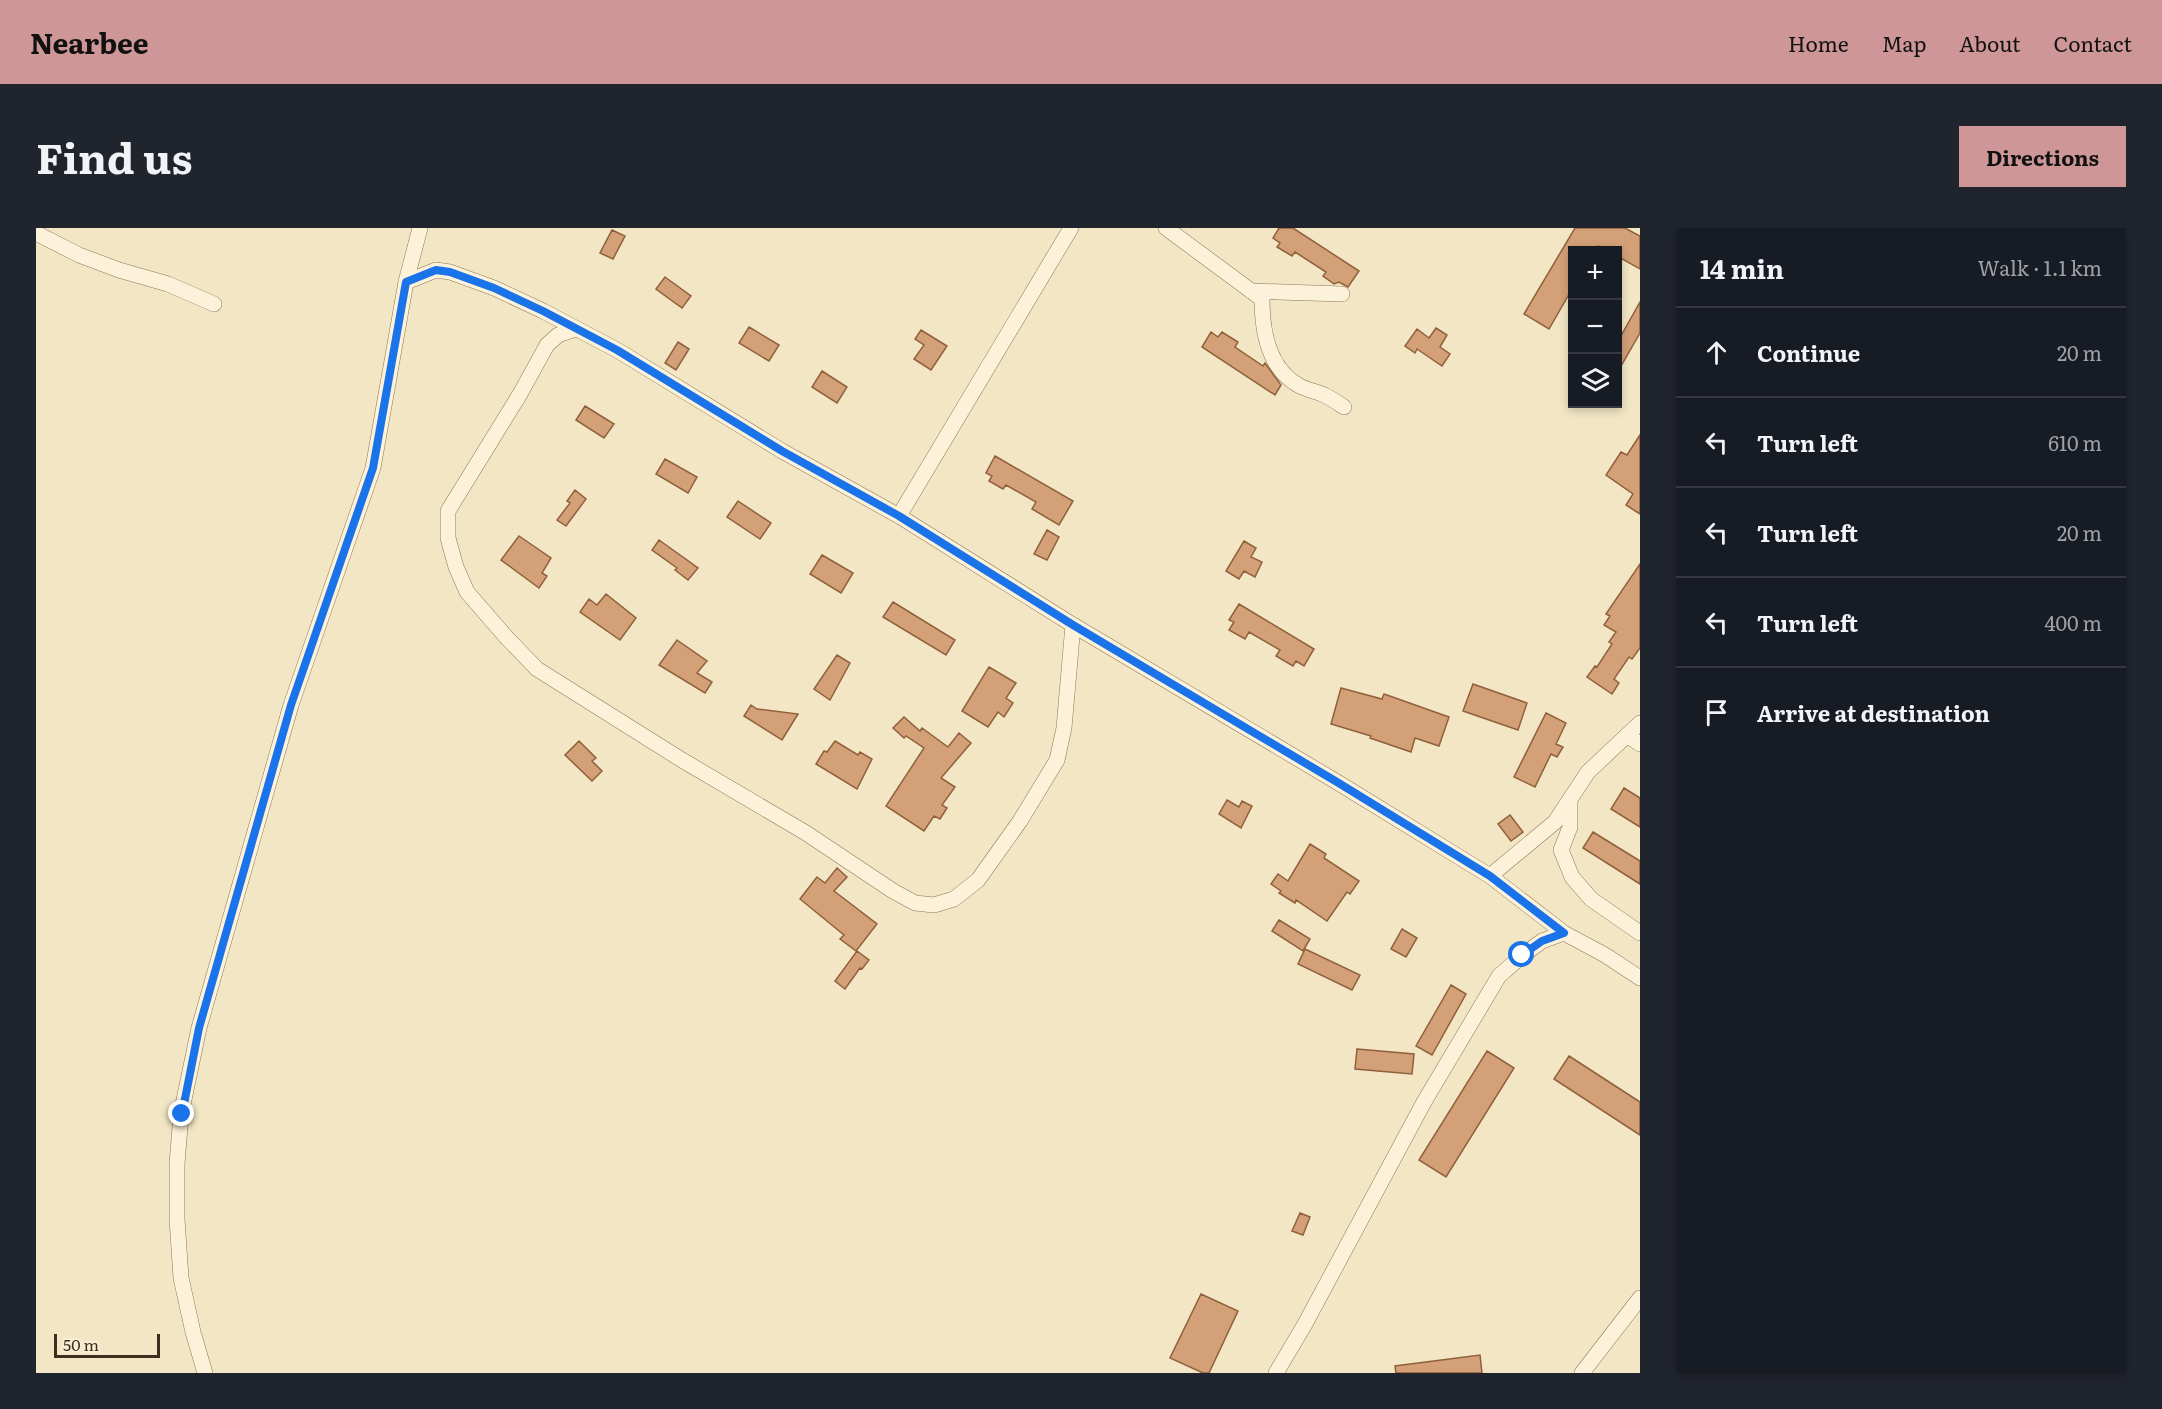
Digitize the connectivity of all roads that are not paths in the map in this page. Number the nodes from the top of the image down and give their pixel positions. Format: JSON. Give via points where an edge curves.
{"nodes":[{"id":1,"x":420,"y":228,"type":"edge"},
{"id":2,"x":1071,"y":228,"type":"edge"},
{"id":3,"x":1166,"y":228,"type":"edge"},
{"id":4,"x":36,"y":233,"type":"edge"},
{"id":5,"x":406,"y":282,"type":"junction"},
{"id":6,"x":1251,"y":291,"type":"junction"},
{"id":7,"x":1342,"y":294,"type":"dead end"},
{"id":8,"x":214,"y":304,"type":"dead end"},
{"id":9,"x":576,"y":329,"type":"junction"},
{"id":10,"x":1344,"y":407,"type":"dead end"},
{"id":11,"x":899,"y":516,"type":"junction"},
{"id":12,"x":1073,"y":625,"type":"junction"},
{"id":13,"x":1640,"y":723,"type":"edge"},
{"id":14,"x":1627,"y":735,"type":"junction"},
{"id":15,"x":1640,"y":744,"type":"edge"},
{"id":16,"x":1570,"y":799,"type":"junction"},
{"id":17,"x":1490,"y":876,"type":"junction"},
{"id":18,"x":1564,"y":933,"type":"junction"},
{"id":19,"x":1640,"y":933,"type":"edge"},
{"id":20,"x":1640,"y":978,"type":"edge"},
{"id":21,"x":1640,"y":1298,"type":"edge"},
{"id":22,"x":205,"y":1373,"type":"edge"},
{"id":23,"x":1276,"y":1373,"type":"edge"},
{"id":24,"x":1582,"y":1373,"type":"edge"}],
"edges":[{"from":1,"to":5,"type":"street"},
{"from":2,"to":11,"type":"street"},
{"from":3,"to":6,"type":"street"},
{"from":4,"to":8,"type":"street","via":[[79,255],[168,284]]},
{"from":5,"to":9,"type":"street","via":[[436,270],[450,272],[494,288]]},
{"from":5,"to":22,"type":"street","via":[[373,468],[291,705],[199,1028],[182,1114],[177,1164],[181,1278]]},
{"from":6,"to":7,"type":"street"},
{"from":6,"to":10,"type":"street","via":[[1262,299],[1262,325],[1280,370],[1297,385],[1326,395]]},
{"from":9,"to":11,"type":"street"},
{"from":9,"to":12,"type":"street","via":[[558,335],[547,345],[448,511],[448,538],[467,592],[537,669],[806,833],[893,891],[915,903],[934,905],[954,899],[978,880],[1020,821],[1057,760],[1064,728]]},
{"from":11,"to":12,"type":"street"},
{"from":12,"to":17,"type":"street"},
{"from":13,"to":14,"type":"street"},
{"from":14,"to":15,"type":"street"},
{"from":14,"to":16,"type":"street","via":[[1588,772]]},
{"from":16,"to":17,"type":"street","via":[[1555,822]]},
{"from":16,"to":19,"type":"street","via":[[1570,827],[1562,850],[1572,877],[1591,899]]},
{"from":17,"to":18,"type":"street"},
{"from":18,"to":20,"type":"street"},
{"from":18,"to":23,"type":"street","via":[[1542,941],[1499,976],[1424,1102]]},
{"from":21,"to":24,"type":"street"}]}
